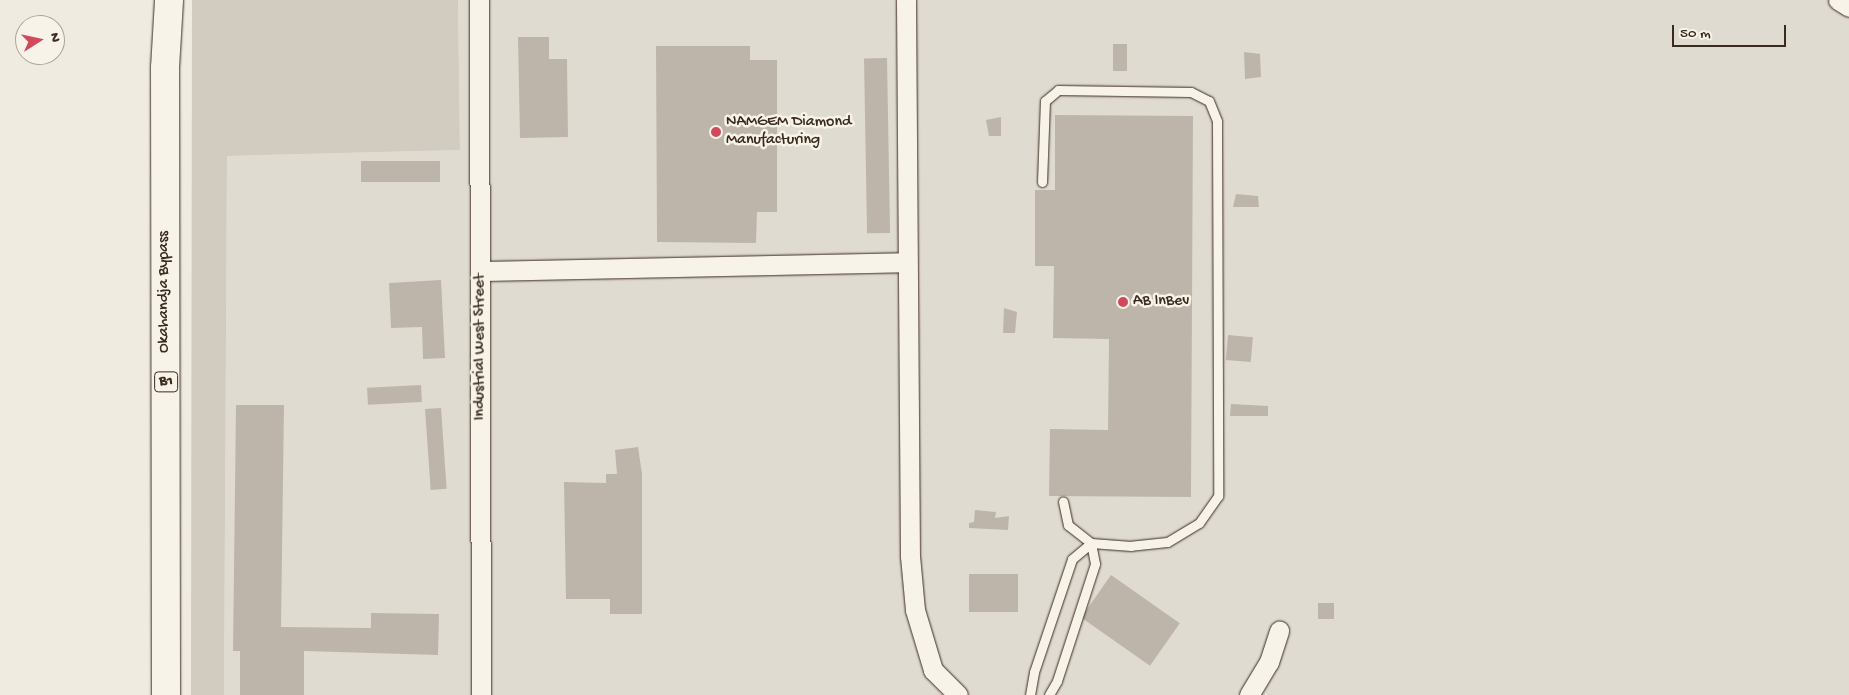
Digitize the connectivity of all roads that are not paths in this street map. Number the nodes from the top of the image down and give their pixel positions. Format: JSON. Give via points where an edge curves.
{"nodes":[{"id":1,"x":159,"y":0,"type":"edge"},
{"id":2,"x":169,"y":0,"type":"edge"},
{"id":3,"x":479,"y":0,"type":"edge"},
{"id":4,"x":906,"y":0,"type":"edge"},
{"id":5,"x":1838,"y":0,"type":"edge"},
{"id":6,"x":1849,"y":7,"type":"edge"},
{"id":7,"x":165,"y":68,"type":"junction"},
{"id":8,"x":1042,"y":182,"type":"dead end"},
{"id":9,"x":906,"y":262,"type":"junction"},
{"id":10,"x":481,"y":271,"type":"junction"},
{"id":11,"x":1064,"y":502,"type":"dead end"},
{"id":12,"x":1091,"y":543,"type":"junction"},
{"id":13,"x":1279,"y":631,"type":"dead end"},
{"id":14,"x":166,"y":695,"type":"edge"},
{"id":15,"x":481,"y":695,"type":"edge"},
{"id":16,"x":958,"y":695,"type":"edge"},
{"id":17,"x":1030,"y":695,"type":"edge"},
{"id":18,"x":1049,"y":695,"type":"edge"},
{"id":19,"x":1249,"y":695,"type":"edge"}],
"edges":[{"from":1,"to":7,"type":"highway","name":"Okahandja Bypass","number":"B1"},
{"from":2,"to":7,"type":"highway","name":"Okahandja Bypass","number":"B1"},
{"from":3,"to":10,"type":"street","name":"Industrial West Street"},
{"from":4,"to":9,"type":"street"},
{"from":5,"to":6,"type":"street"},
{"from":7,"to":14,"type":"highway","name":"Okahandja Bypass","number":"B1"},
{"from":8,"to":12,"type":"lane","via":[[1045,101],[1058,90],[1191,92],[1209,101],[1217,121],[1218,496],[1199,523],[1167,542],[1131,546]]},
{"from":9,"to":10,"type":"street"},
{"from":9,"to":16,"type":"street","via":[[910,556],[915,610],[933,670]]},
{"from":10,"to":15,"type":"street","name":"Industrial West Street"},
{"from":11,"to":12,"type":"lane","via":[[1068,525]]},
{"from":12,"to":17,"type":"lane","via":[[1072,559],[1034,672]]},
{"from":12,"to":18,"type":"lane","via":[[1095,564],[1057,681]]},
{"from":13,"to":19,"type":"street","via":[[1269,662]]}]}
